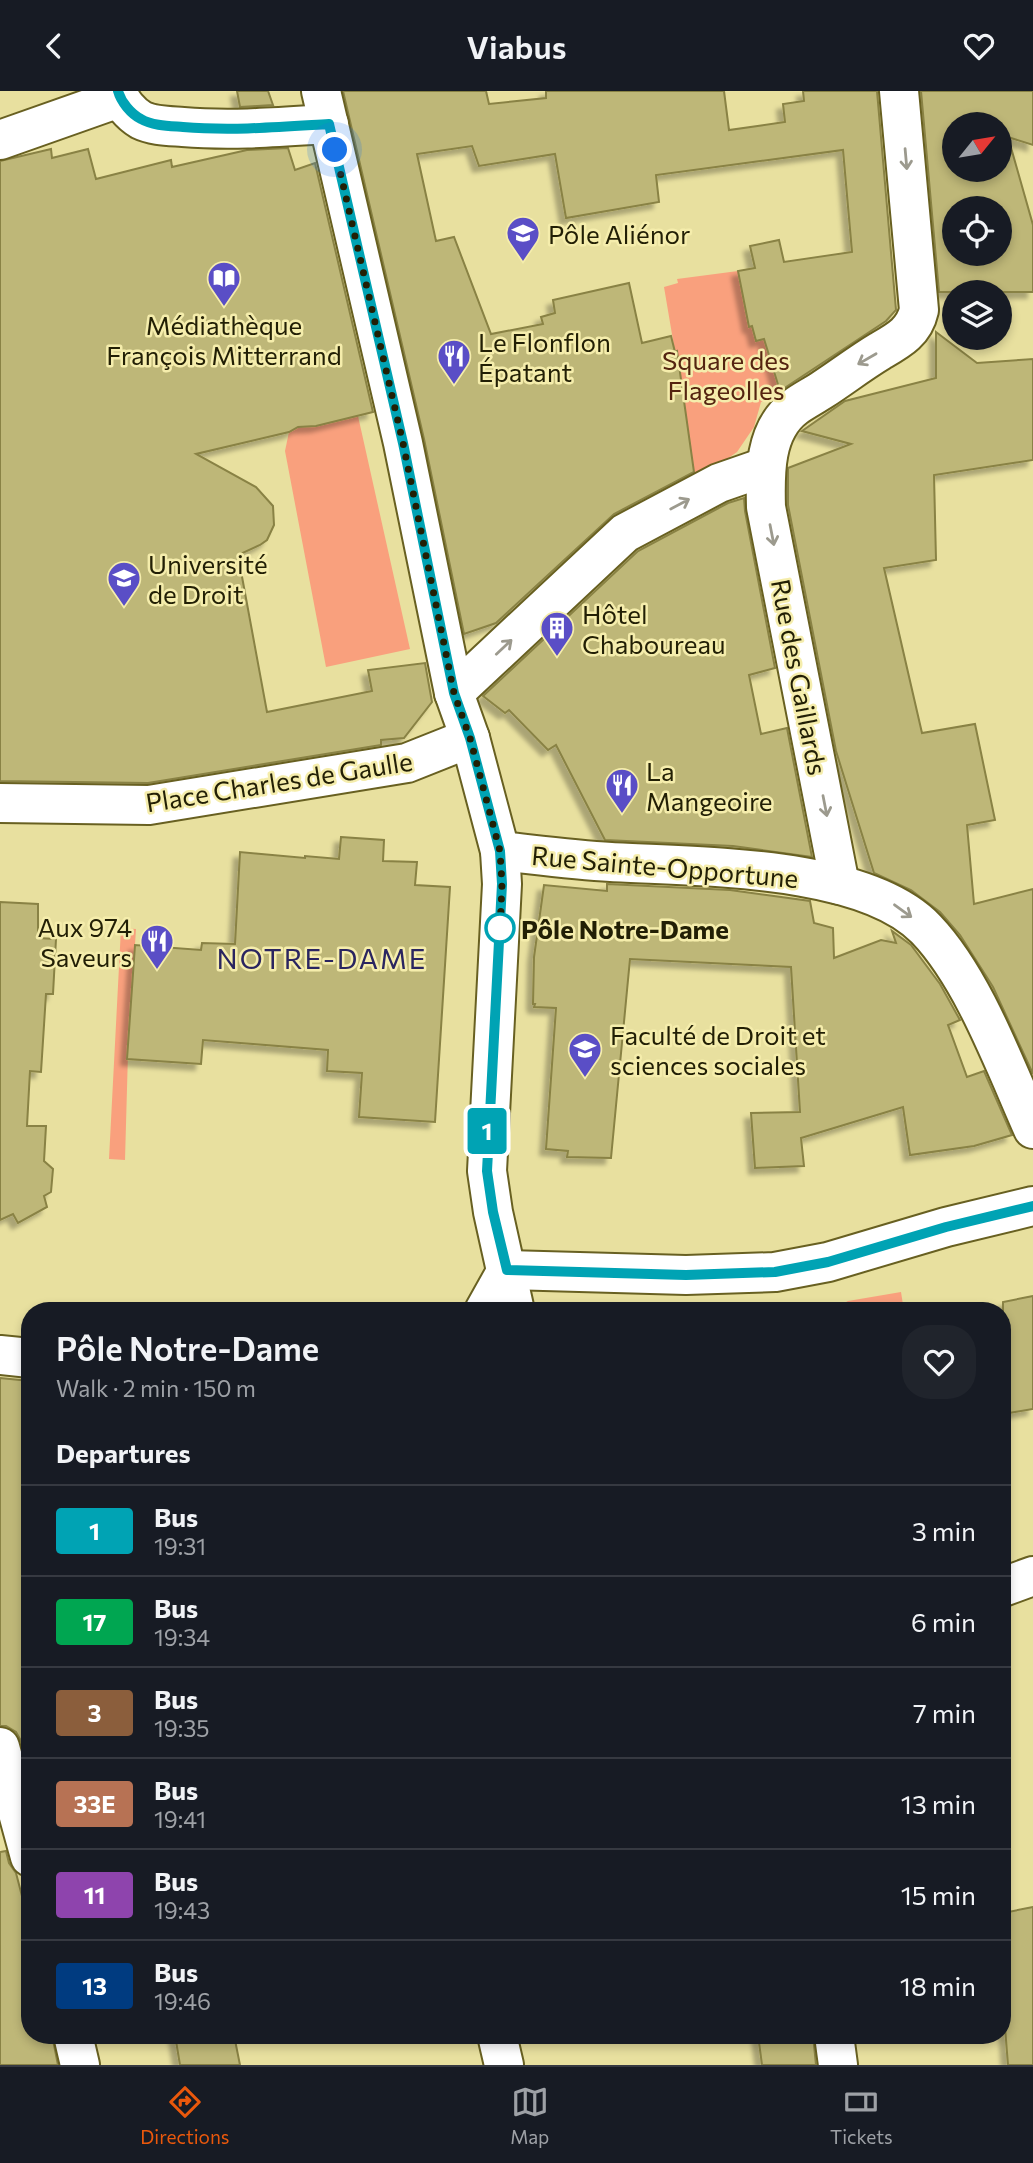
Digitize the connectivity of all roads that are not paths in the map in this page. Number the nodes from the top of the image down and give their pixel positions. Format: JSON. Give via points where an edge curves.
{"nodes":[{"id":1,"x":899,"y":91,"type":"edge"},
{"id":2,"x":119,"y":94,"type":"edge"},
{"id":3,"x":325,"y":107,"type":"edge"},
{"id":4,"x":0,"y":140,"type":"edge"},
{"id":5,"x":765,"y":467,"type":"junction"},
{"id":6,"x":454,"y":693,"type":"junction"},
{"id":7,"x":470,"y":738,"type":"junction"},
{"id":8,"x":0,"y":803,"type":"edge"},
{"id":9,"x":500,"y":851,"type":"junction"},
{"id":10,"x":840,"y":885,"type":"junction"},
{"id":11,"x":1033,"y":1129,"type":"edge"},
{"id":12,"x":1033,"y":1206,"type":"edge"},
{"id":13,"x":507,"y":1270,"type":"junction"},
{"id":14,"x":489,"y":1302,"type":"edge"},
{"id":15,"x":513,"y":1302,"type":"edge"},
{"id":16,"x":0,"y":1355,"type":"edge"},
{"id":17,"x":21,"y":1357,"type":"edge"},
{"id":18,"x":1033,"y":1576,"type":"edge"},
{"id":19,"x":1011,"y":1584,"type":"edge"},
{"id":20,"x":0,"y":1747,"type":"edge"},
{"id":21,"x":21,"y":1838,"type":"edge"},
{"id":22,"x":75,"y":2044,"type":"edge"},
{"id":23,"x":499,"y":2044,"type":"edge"},
{"id":24,"x":835,"y":2044,"type":"edge"},
{"id":25,"x":80,"y":2065,"type":"edge"},
{"id":26,"x":504,"y":2065,"type":"edge"},
{"id":27,"x":838,"y":2065,"type":"edge"}],
"edges":[{"from":1,"to":5,"type":"street","name":"Rue des Gaillards","one_way":true,"via":[[919,310],[916,324],[903,338],[793,408],[774,435]]},
{"from":2,"to":3,"type":"street","via":[[141,120],[223,131]]},
{"from":2,"to":4,"type":"street"},
{"from":3,"to":6,"type":"street","via":[[403,443]]},
{"from":6,"to":5,"type":"street","one_way":true,"via":[[625,533],[719,483]]},
{"from":5,"to":10,"type":"street","name":"Rue des Gaillards","one_way":true,"via":[[766,507]]},
{"from":6,"to":7,"type":"street"},
{"from":7,"to":8,"type":"street","name":"Place Charles de Gaulle","via":[[407,762],[149,806]]},
{"from":7,"to":9,"type":"street"},
{"from":9,"to":10,"type":"street","name":"Rue Sainte-Opportune","via":[[748,869]]},
{"from":9,"to":13,"type":"street","via":[[487,1171]]},
{"from":10,"to":11,"type":"street","name":"Rue Sainte-Opportune","one_way":true,"via":[[890,903],[924,927],[946,953],[967,986]]},
{"from":12,"to":13,"type":"street","via":[[775,1272],[686,1275]]},
{"from":13,"to":14,"type":"street"},
{"from":13,"to":15,"type":"street"},
{"from":16,"to":17,"type":"street"},
{"from":18,"to":19,"type":"street"},
{"from":20,"to":21,"type":"street"},
{"from":22,"to":25,"type":"street"},
{"from":23,"to":26,"type":"street"},
{"from":24,"to":27,"type":"street"}]}
